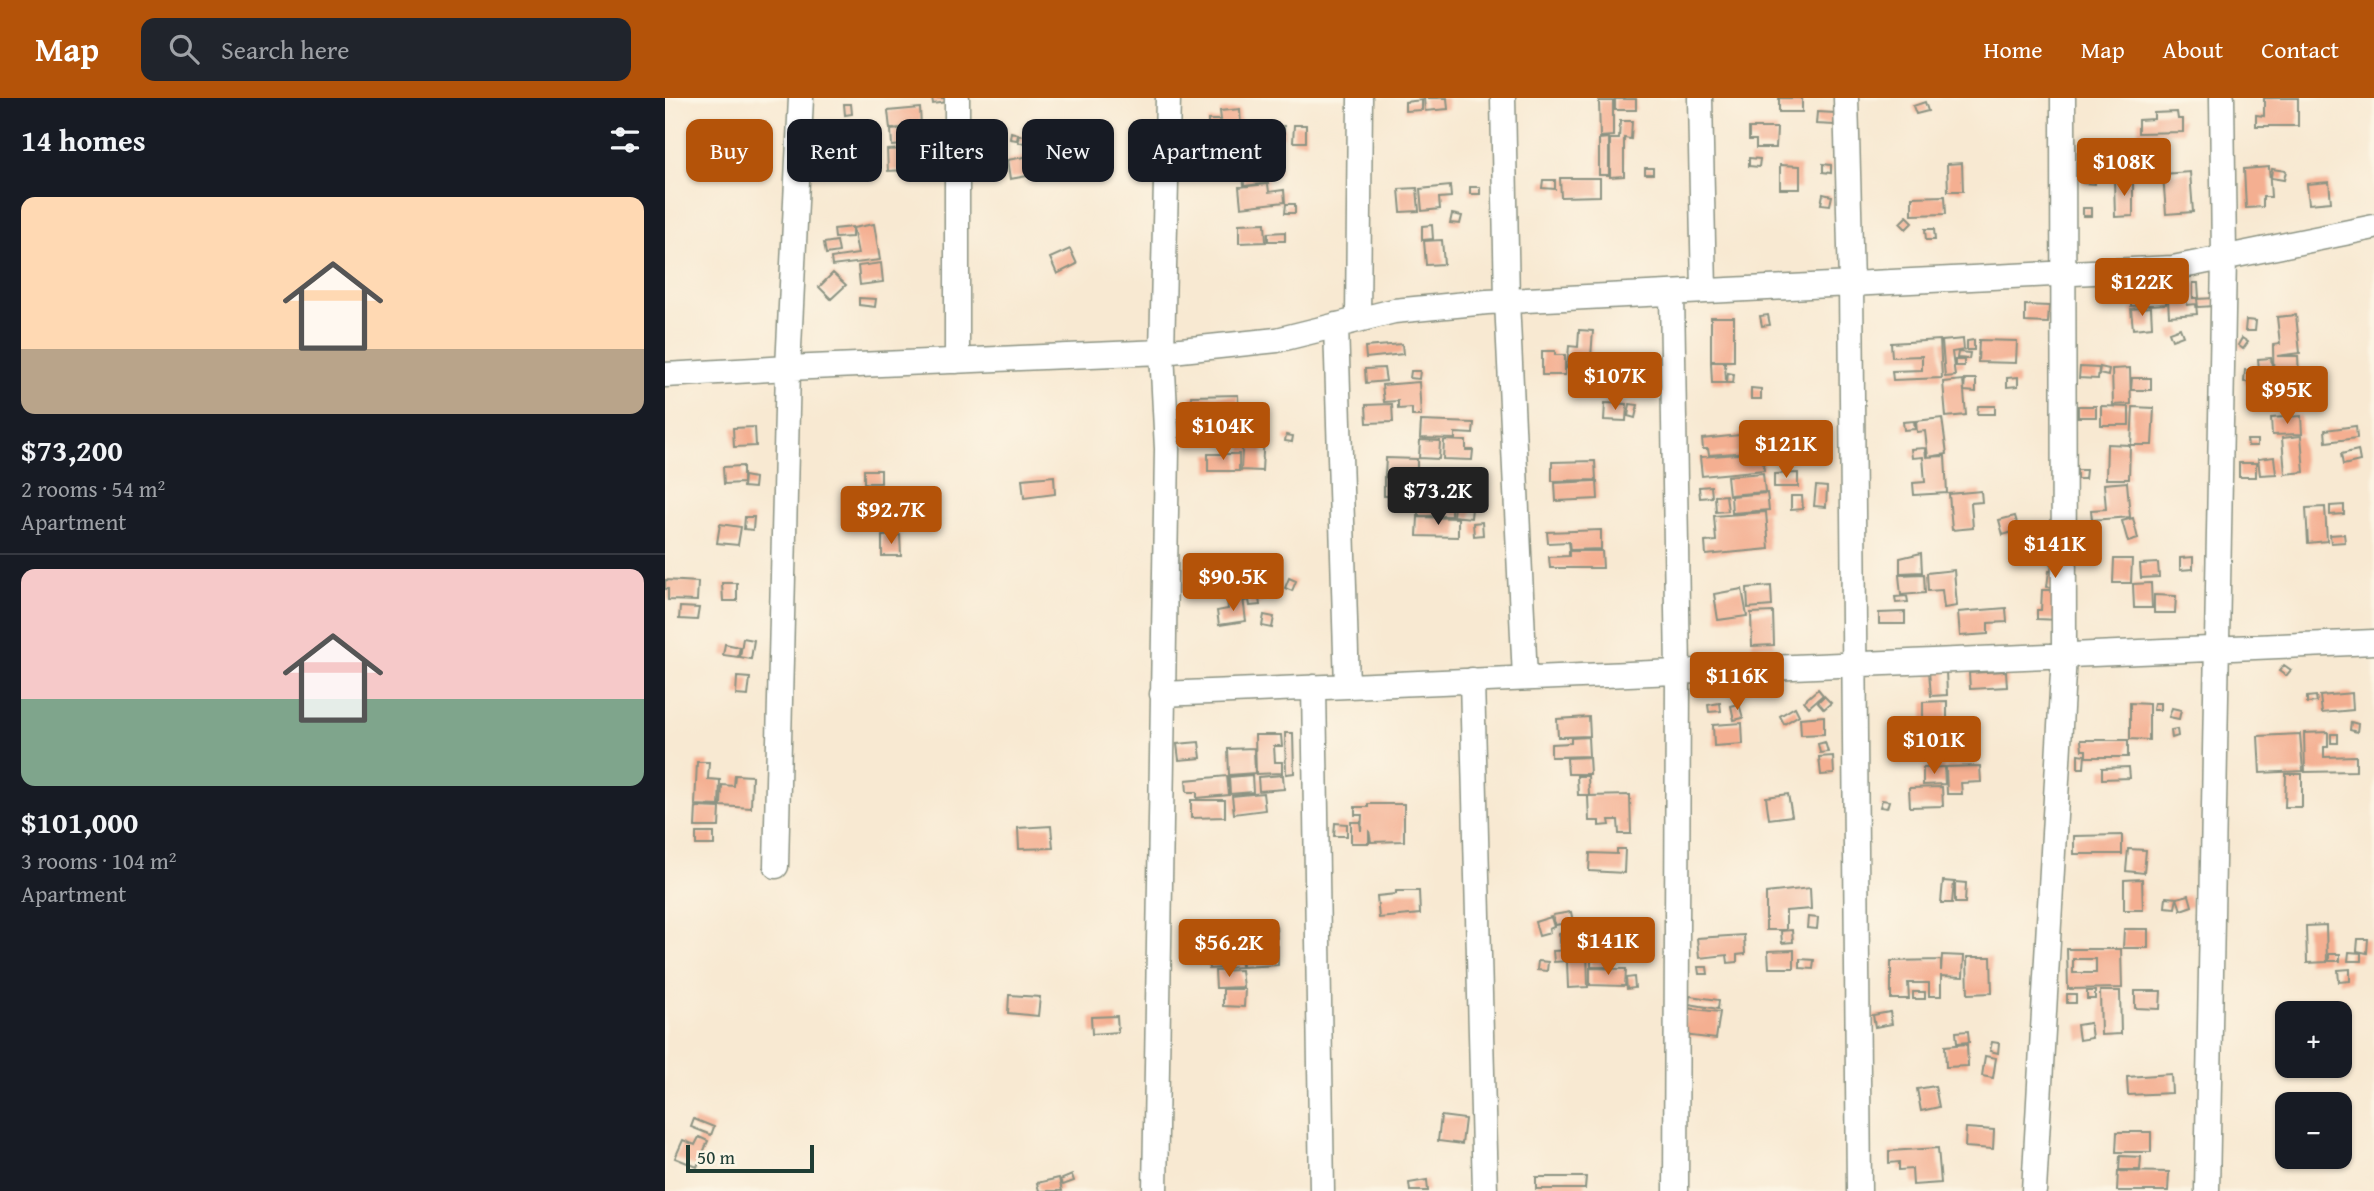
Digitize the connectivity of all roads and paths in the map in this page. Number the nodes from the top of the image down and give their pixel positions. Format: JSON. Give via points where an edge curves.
{"nodes":[{"id":1,"x":801,"y":98,"type":"edge"},
{"id":2,"x":957,"y":98,"type":"edge"},
{"id":3,"x":1168,"y":98,"type":"edge"},
{"id":4,"x":1360,"y":98,"type":"edge"},
{"id":5,"x":1503,"y":98,"type":"edge"},
{"id":6,"x":1700,"y":98,"type":"edge"},
{"id":7,"x":1846,"y":98,"type":"edge"},
{"id":8,"x":2063,"y":98,"type":"edge"},
{"id":9,"x":2222,"y":98,"type":"edge"},
{"id":10,"x":2374,"y":227,"type":"edge"},
{"id":11,"x":2224,"y":257,"type":"junction"},
{"id":12,"x":2065,"y":274,"type":"junction"},
{"id":13,"x":1851,"y":284,"type":"junction"},
{"id":14,"x":1704,"y":291,"type":"junction"},
{"id":15,"x":1672,"y":293,"type":"junction"},
{"id":16,"x":1507,"y":301,"type":"junction"},
{"id":17,"x":1347,"y":323,"type":"junction"},
{"id":18,"x":1162,"y":352,"type":"junction"},
{"id":19,"x":957,"y":361,"type":"junction"},
{"id":20,"x":788,"y":368,"type":"junction"},
{"id":21,"x":665,"y":376,"type":"edge"},
{"id":22,"x":2374,"y":642,"type":"edge"},
{"id":23,"x":2217,"y":649,"type":"junction"},
{"id":24,"x":2064,"y":655,"type":"junction"},
{"id":25,"x":1854,"y":664,"type":"junction"},
{"id":26,"x":1678,"y":672,"type":"junction"},
{"id":27,"x":1525,"y":678,"type":"junction"},
{"id":28,"x":1472,"y":680,"type":"junction"},
{"id":29,"x":1347,"y":686,"type":"junction"},
{"id":30,"x":1314,"y":687,"type":"junction"},
{"id":31,"x":1163,"y":694,"type":"junction"},
{"id":32,"x":776,"y":866,"type":"dead end"},
{"id":33,"x":1154,"y":1191,"type":"edge"},
{"id":34,"x":1322,"y":1191,"type":"edge"},
{"id":35,"x":1485,"y":1191,"type":"edge"},
{"id":36,"x":1676,"y":1191,"type":"edge"},
{"id":37,"x":1859,"y":1191,"type":"edge"},
{"id":38,"x":2034,"y":1191,"type":"edge"},
{"id":39,"x":2207,"y":1191,"type":"edge"}],
"edges":[{"from":1,"to":20,"type":"street"},
{"from":2,"to":19,"type":"street"},
{"from":3,"to":18,"type":"street"},
{"from":4,"to":17,"type":"street"},
{"from":5,"to":16,"type":"street"},
{"from":6,"to":14,"type":"street"},
{"from":7,"to":13,"type":"street"},
{"from":8,"to":12,"type":"street"},
{"from":9,"to":11,"type":"street"},
{"from":10,"to":11,"type":"street"},
{"from":11,"to":12,"type":"street","via":[[2173,268]]},
{"from":11,"to":23,"type":"street"},
{"from":12,"to":13,"type":"street"},
{"from":12,"to":24,"type":"street"},
{"from":13,"to":14,"type":"street"},
{"from":13,"to":25,"type":"street"},
{"from":14,"to":15,"type":"street"},
{"from":15,"to":16,"type":"street"},
{"from":15,"to":26,"type":"street"},
{"from":16,"to":17,"type":"street","via":[[1394,311]]},
{"from":16,"to":27,"type":"street"},
{"from":17,"to":18,"type":"street","via":[[1277,340]]},
{"from":17,"to":29,"type":"street"},
{"from":18,"to":19,"type":"street"},
{"from":18,"to":31,"type":"street","via":[[1167,449]]},
{"from":19,"to":20,"type":"street"},
{"from":20,"to":21,"type":"street"},
{"from":20,"to":32,"type":"street"},
{"from":22,"to":23,"type":"street"},
{"from":23,"to":24,"type":"street"},
{"from":23,"to":39,"type":"street"},
{"from":24,"to":25,"type":"street"},
{"from":24,"to":38,"type":"street"},
{"from":25,"to":26,"type":"street"},
{"from":25,"to":37,"type":"street"},
{"from":26,"to":27,"type":"street"},
{"from":26,"to":36,"type":"street"},
{"from":27,"to":28,"type":"street"},
{"from":28,"to":29,"type":"street"},
{"from":28,"to":35,"type":"street"},
{"from":29,"to":30,"type":"street"},
{"from":30,"to":31,"type":"street"},
{"from":30,"to":34,"type":"street"},
{"from":31,"to":33,"type":"street"}]}
